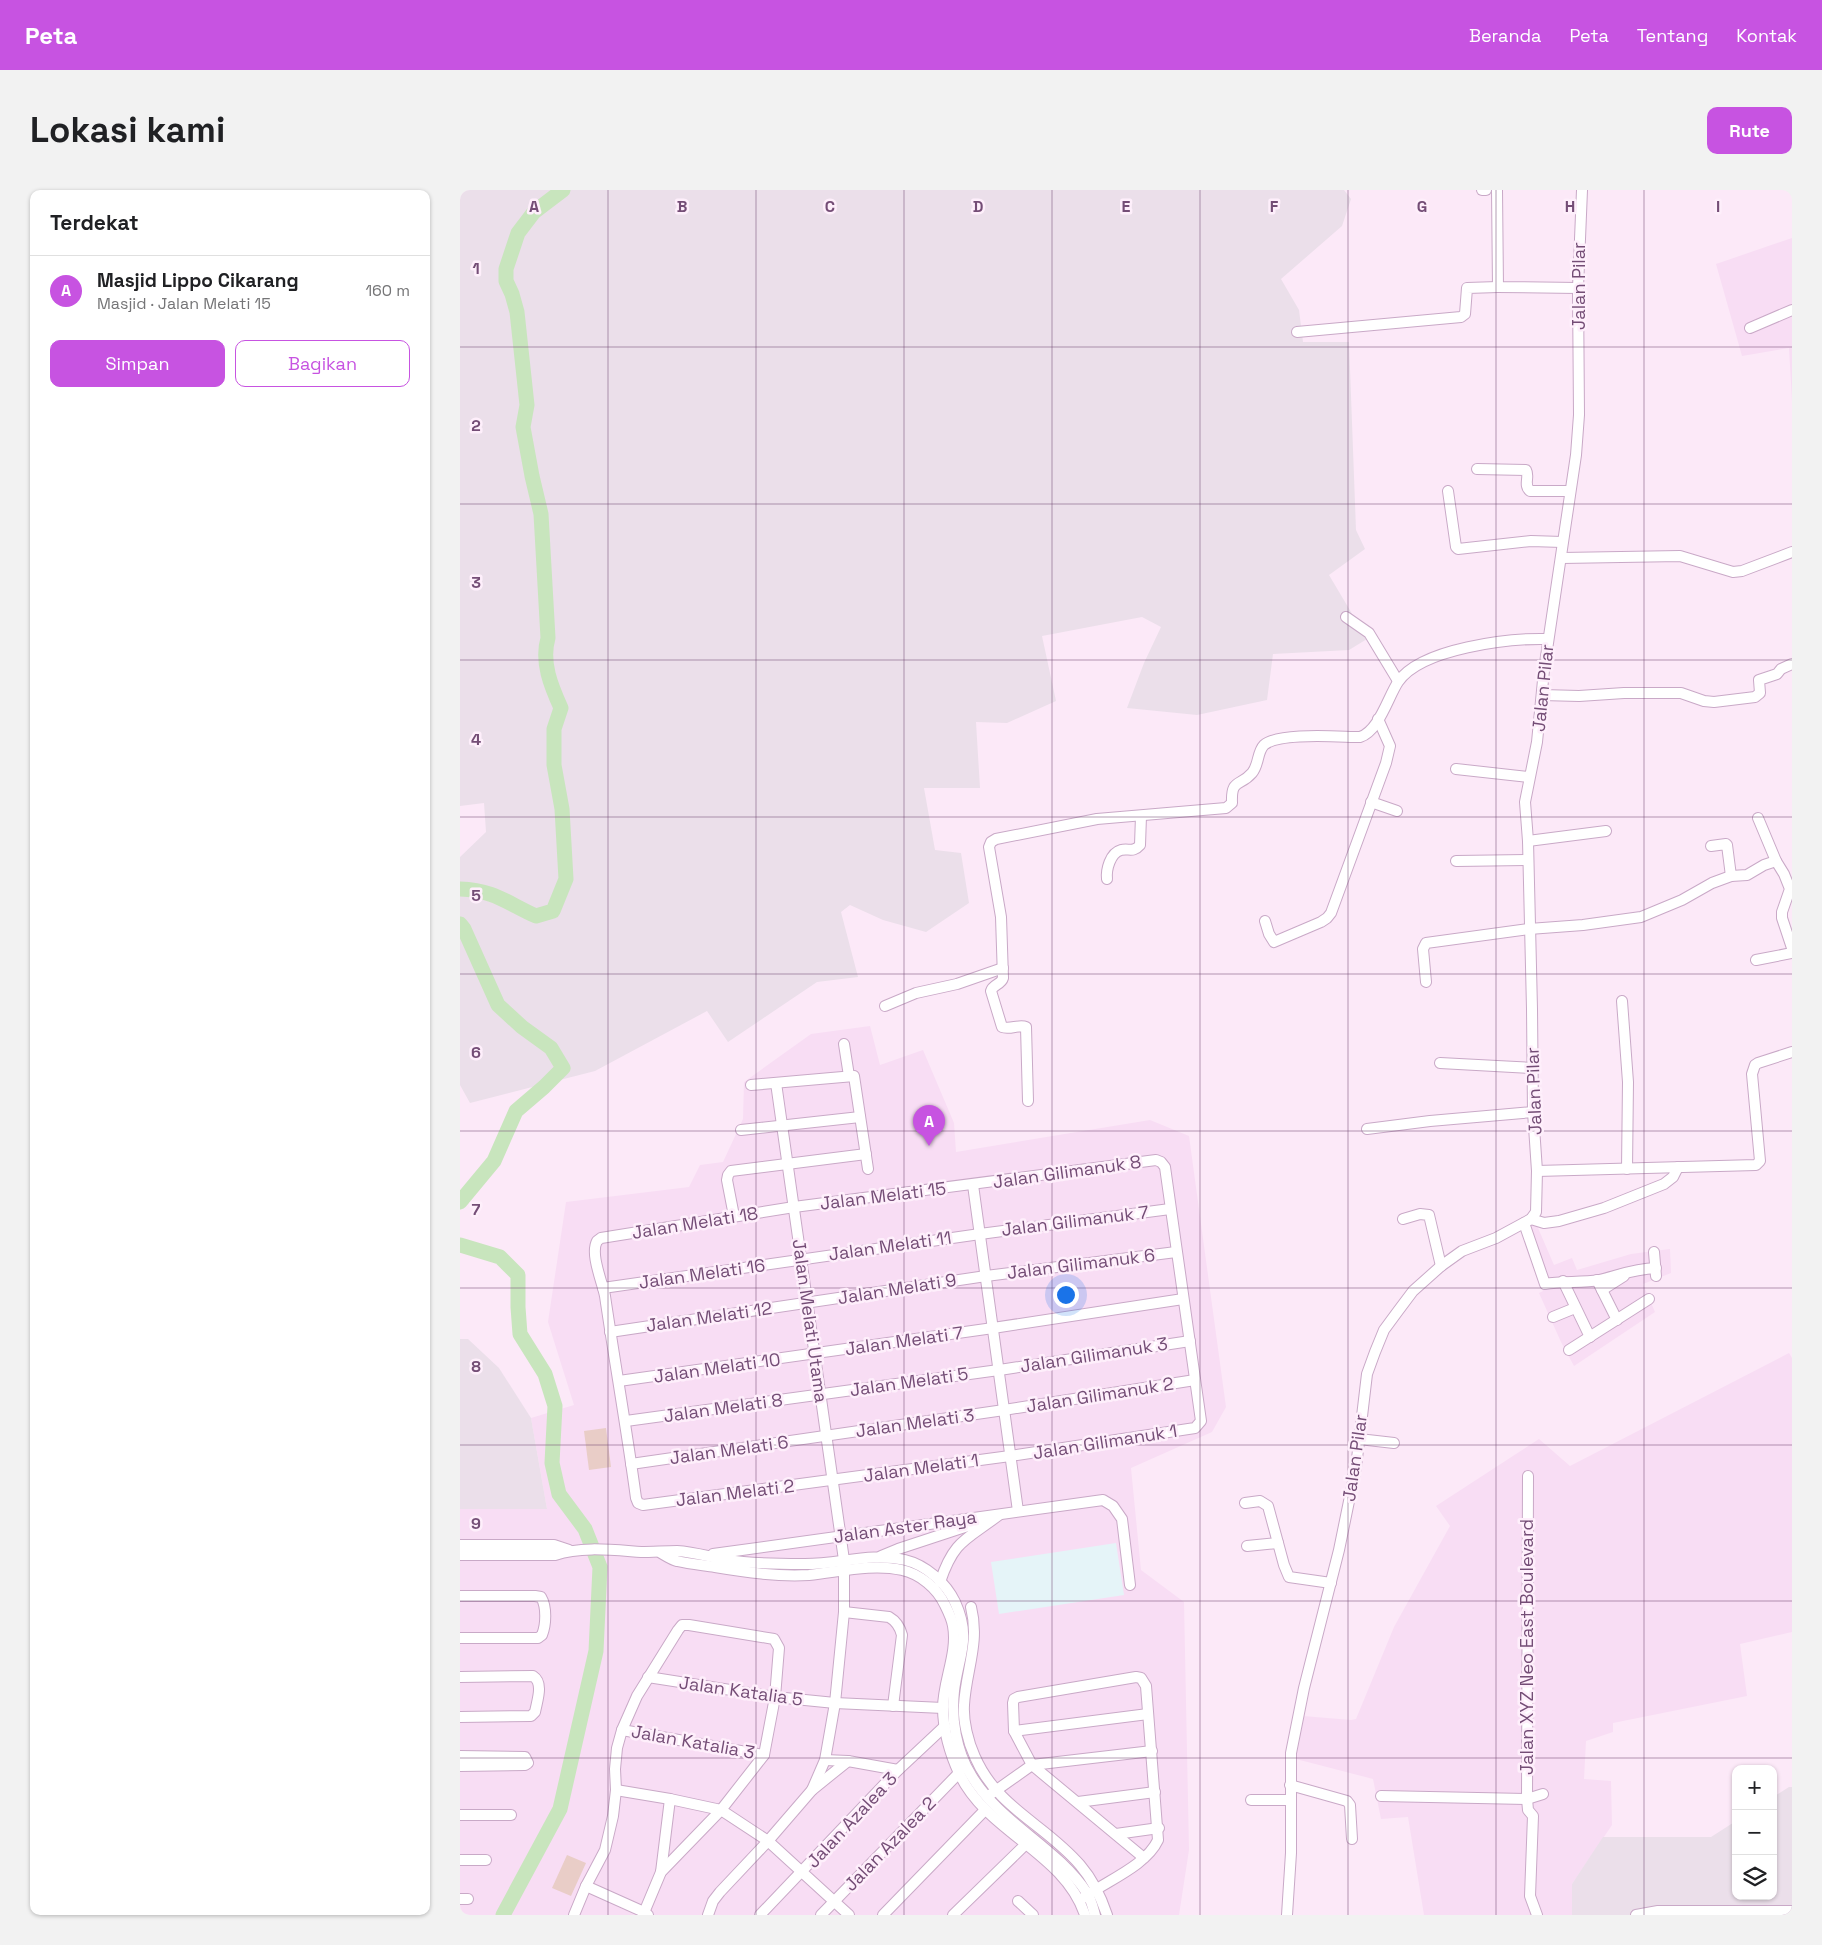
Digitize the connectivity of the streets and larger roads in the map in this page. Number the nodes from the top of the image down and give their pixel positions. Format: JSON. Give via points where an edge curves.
{"nodes":[{"id":1,"x":1482,"y":190,"type":"edge"},
{"id":2,"x":1486,"y":190,"type":"edge"},
{"id":3,"x":1496,"y":190,"type":"edge"},
{"id":4,"x":1582,"y":190,"type":"edge"},
{"id":5,"x":1498,"y":287,"type":"junction"},
{"id":6,"x":1578,"y":288,"type":"junction"},
{"id":7,"x":1792,"y":310,"type":"edge"},
{"id":8,"x":1750,"y":328,"type":"dead end"},
{"id":9,"x":1297,"y":332,"type":"dead end"},
{"id":10,"x":1476,"y":469,"type":"dead end"},
{"id":11,"x":1448,"y":491,"type":"dead end"},
{"id":12,"x":1570,"y":491,"type":"junction"},
{"id":13,"x":1562,"y":542,"type":"junction"},
{"id":14,"x":1792,"y":552,"type":"edge"},
{"id":15,"x":1562,"y":558,"type":"junction"},
{"id":16,"x":1346,"y":617,"type":"dead end"},
{"id":17,"x":1548,"y":639,"type":"junction"},
{"id":18,"x":1792,"y":664,"type":"edge"},
{"id":19,"x":1398,"y":681,"type":"junction"},
{"id":20,"x":1542,"y":695,"type":"junction"},
{"id":21,"x":1378,"y":719,"type":"junction"},
{"id":22,"x":1456,"y":769,"type":"dead end"},
{"id":23,"x":1529,"y":777,"type":"junction"},
{"id":24,"x":1371,"y":802,"type":"junction"},
{"id":25,"x":1397,"y":811,"type":"dead end"},
{"id":26,"x":1141,"y":816,"type":"junction"},
{"id":27,"x":1758,"y":818,"type":"dead end"},
{"id":28,"x":1606,"y":831,"type":"dead end"},
{"id":29,"x":1528,"y":841,"type":"junction"},
{"id":30,"x":1711,"y":846,"type":"dead end"},
{"id":31,"x":1528,"y":860,"type":"junction"},
{"id":32,"x":1456,"y":861,"type":"dead end"},
{"id":33,"x":1776,"y":861,"type":"junction"},
{"id":34,"x":1732,"y":876,"type":"junction"},
{"id":35,"x":1107,"y":879,"type":"dead end"},
{"id":36,"x":1791,"y":889,"type":"edge"},
{"id":37,"x":1265,"y":921,"type":"dead end"},
{"id":38,"x":1530,"y":929,"type":"junction"},
{"id":39,"x":1792,"y":948,"type":"edge"},
{"id":40,"x":1792,"y":953,"type":"edge"},
{"id":41,"x":1756,"y":960,"type":"dead end"},
{"id":42,"x":1003,"y":968,"type":"junction"},
{"id":43,"x":1426,"y":982,"type":"dead end"},
{"id":44,"x":1622,"y":1001,"type":"dead end"},
{"id":45,"x":885,"y":1006,"type":"dead end"},
{"id":46,"x":844,"y":1044,"type":"dead end"},
{"id":47,"x":1792,"y":1052,"type":"edge"},
{"id":48,"x":1440,"y":1063,"type":"dead end"},
{"id":49,"x":1533,"y":1068,"type":"junction"},
{"id":50,"x":851,"y":1076,"type":"junction"},
{"id":51,"x":776,"y":1083,"type":"junction"},
{"id":52,"x":750,"y":1085,"type":"dead end"},
{"id":53,"x":1028,"y":1102,"type":"dead end"},
{"id":54,"x":1533,"y":1112,"type":"junction"},
{"id":55,"x":860,"y":1117,"type":"junction"},
{"id":56,"x":782,"y":1125,"type":"junction"},
{"id":57,"x":1367,"y":1129,"type":"dead end"},
{"id":58,"x":741,"y":1130,"type":"dead end"},
{"id":59,"x":866,"y":1154,"type":"junction"},
{"id":60,"x":788,"y":1163,"type":"junction"},
{"id":61,"x":1678,"y":1167,"type":"junction"},
{"id":62,"x":868,"y":1169,"type":"dead end"},
{"id":63,"x":1627,"y":1169,"type":"junction"},
{"id":64,"x":1537,"y":1171,"type":"junction"},
{"id":65,"x":973,"y":1185,"type":"junction"},
{"id":66,"x":794,"y":1207,"type":"junction"},
{"id":67,"x":1170,"y":1209,"type":"junction"},
{"id":68,"x":734,"y":1216,"type":"junction"},
{"id":69,"x":1403,"y":1219,"type":"dead end"},
{"id":70,"x":1528,"y":1221,"type":"junction"},
{"id":71,"x":980,"y":1234,"type":"junction"},
{"id":72,"x":1176,"y":1252,"type":"junction"},
{"id":73,"x":1654,"y":1252,"type":"dead end"},
{"id":74,"x":801,"y":1259,"type":"junction"},
{"id":75,"x":1441,"y":1266,"type":"junction"},
{"id":76,"x":1635,"y":1269,"type":"junction"},
{"id":77,"x":986,"y":1276,"type":"junction"},
{"id":78,"x":1597,"y":1280,"type":"junction"},
{"id":79,"x":1562,"y":1281,"type":"junction"},
{"id":80,"x":604,"y":1288,"type":"junction"},
{"id":81,"x":1602,"y":1290,"type":"junction"},
{"id":82,"x":1183,"y":1299,"type":"junction"},
{"id":83,"x":1649,"y":1299,"type":"dead end"},
{"id":84,"x":808,"y":1302,"type":"junction"},
{"id":85,"x":1575,"y":1308,"type":"junction"},
{"id":86,"x":1553,"y":1317,"type":"dead end"},
{"id":87,"x":1616,"y":1320,"type":"junction"},
{"id":88,"x":993,"y":1328,"type":"junction"},
{"id":89,"x":610,"y":1332,"type":"junction"},
{"id":90,"x":1590,"y":1337,"type":"junction"},
{"id":91,"x":1190,"y":1341,"type":"junction"},
{"id":92,"x":1569,"y":1350,"type":"dead end"},
{"id":93,"x":814,"y":1354,"type":"junction"},
{"id":94,"x":998,"y":1370,"type":"junction"},
{"id":95,"x":1195,"y":1380,"type":"junction"},
{"id":96,"x":619,"y":1381,"type":"junction"},
{"id":97,"x":820,"y":1395,"type":"junction"},
{"id":98,"x":1004,"y":1410,"type":"junction"},
{"id":99,"x":626,"y":1421,"type":"junction"},
{"id":100,"x":826,"y":1436,"type":"junction"},
{"id":101,"x":1359,"y":1439,"type":"junction"},
{"id":102,"x":1394,"y":1443,"type":"dead end"},
{"id":103,"x":1010,"y":1456,"type":"junction"},
{"id":104,"x":631,"y":1464,"type":"junction"},
{"id":105,"x":1528,"y":1476,"type":"dead end"},
{"id":106,"x":832,"y":1480,"type":"junction"},
{"id":107,"x":1245,"y":1504,"type":"dead end"},
{"id":108,"x":1018,"y":1511,"type":"junction"},
{"id":109,"x":1000,"y":1515,"type":"junction"},
{"id":110,"x":840,"y":1536,"type":"junction"},
{"id":111,"x":1278,"y":1543,"type":"junction"},
{"id":112,"x":1247,"y":1546,"type":"dead end"},
{"id":113,"x":465,"y":1550,"type":"edge"},
{"id":114,"x":660,"y":1553,"type":"junction"},
{"id":115,"x":707,"y":1555,"type":"junction"},
{"id":116,"x":880,"y":1557,"type":"junction"},
{"id":117,"x":844,"y":1560,"type":"junction"},
{"id":118,"x":843,"y":1571,"type":"junction"},
{"id":119,"x":940,"y":1582,"type":"junction"},
{"id":120,"x":1331,"y":1583,"type":"junction"},
{"id":121,"x":1130,"y":1585,"type":"dead end"},
{"id":122,"x":460,"y":1596,"type":"edge"},
{"id":123,"x":844,"y":1612,"type":"junction"},
{"id":124,"x":961,"y":1617,"type":"junction"},
{"id":125,"x":460,"y":1638,"type":"edge"},
{"id":126,"x":460,"y":1677,"type":"edge"},
{"id":127,"x":648,"y":1677,"type":"junction"},
{"id":128,"x":775,"y":1697,"type":"junction"},
{"id":129,"x":835,"y":1703,"type":"junction"},
{"id":130,"x":893,"y":1706,"type":"junction"},
{"id":131,"x":953,"y":1708,"type":"junction"},
{"id":132,"x":1148,"y":1714,"type":"junction"},
{"id":133,"x":460,"y":1717,"type":"edge"},
{"id":134,"x":945,"y":1726,"type":"junction"},
{"id":135,"x":622,"y":1730,"type":"junction"},
{"id":136,"x":1014,"y":1731,"type":"junction"},
{"id":137,"x":1152,"y":1751,"type":"junction"},
{"id":138,"x":764,"y":1755,"type":"junction"},
{"id":139,"x":460,"y":1756,"type":"edge"},
{"id":140,"x":825,"y":1760,"type":"junction"},
{"id":141,"x":848,"y":1761,"type":"junction"},
{"id":142,"x":1032,"y":1765,"type":"junction"},
{"id":143,"x":460,"y":1766,"type":"edge"},
{"id":144,"x":898,"y":1770,"type":"junction"},
{"id":145,"x":959,"y":1773,"type":"junction"},
{"id":146,"x":1290,"y":1785,"type":"junction"},
{"id":147,"x":616,"y":1790,"type":"junction"},
{"id":148,"x":812,"y":1790,"type":"junction"},
{"id":149,"x":996,"y":1791,"type":"junction"},
{"id":150,"x":1155,"y":1792,"type":"junction"},
{"id":151,"x":1543,"y":1794,"type":"dead end"},
{"id":152,"x":1381,"y":1796,"type":"dead end"},
{"id":153,"x":986,"y":1798,"type":"junction"},
{"id":154,"x":670,"y":1799,"type":"junction"},
{"id":155,"x":1526,"y":1799,"type":"junction"},
{"id":156,"x":1250,"y":1800,"type":"dead end"},
{"id":157,"x":1290,"y":1800,"type":"junction"},
{"id":158,"x":1078,"y":1802,"type":"junction"},
{"id":159,"x":721,"y":1810,"type":"junction"},
{"id":160,"x":985,"y":1810,"type":"junction"},
{"id":161,"x":460,"y":1815,"type":"edge"},
{"id":162,"x":511,"y":1815,"type":"dead end"},
{"id":163,"x":1158,"y":1828,"type":"junction"},
{"id":164,"x":1116,"y":1834,"type":"junction"},
{"id":165,"x":1352,"y":1838,"type":"dead end"},
{"id":166,"x":768,"y":1841,"type":"junction"},
{"id":167,"x":1025,"y":1845,"type":"junction"},
{"id":168,"x":1144,"y":1858,"type":"junction"},
{"id":169,"x":460,"y":1860,"type":"edge"},
{"id":170,"x":486,"y":1860,"type":"dead end"},
{"id":171,"x":662,"y":1872,"type":"junction"},
{"id":172,"x":803,"y":1872,"type":"junction"},
{"id":173,"x":586,"y":1886,"type":"junction"},
{"id":174,"x":1088,"y":1895,"type":"junction"},
{"id":175,"x":1018,"y":1901,"type":"dead end"},
{"id":176,"x":835,"y":1902,"type":"junction"},
{"id":177,"x":1288,"y":1911,"type":"edge"},
{"id":178,"x":1792,"y":1911,"type":"edge"},
{"id":179,"x":645,"y":1914,"type":"edge"},
{"id":180,"x":709,"y":1914,"type":"edge"},
{"id":181,"x":574,"y":1915,"type":"edge"},
{"id":182,"x":760,"y":1915,"type":"edge"},
{"id":183,"x":821,"y":1915,"type":"edge"},
{"id":184,"x":849,"y":1915,"type":"edge"},
{"id":185,"x":883,"y":1915,"type":"edge"},
{"id":186,"x":953,"y":1915,"type":"edge"},
{"id":187,"x":1033,"y":1915,"type":"edge"},
{"id":188,"x":1085,"y":1915,"type":"edge"},
{"id":189,"x":1095,"y":1915,"type":"edge"},
{"id":190,"x":1107,"y":1915,"type":"edge"},
{"id":191,"x":1537,"y":1915,"type":"edge"},
{"id":192,"x":1636,"y":1915,"type":"edge"}],
"edges":[{"from":1,"to":2,"type":"street"},
{"from":3,"to":5,"type":"street"},
{"from":4,"to":6,"type":"street","name":"Jalan Pilar"},
{"from":5,"to":6,"type":"street"},
{"from":5,"to":9,"type":"street","via":[[1467,288],[1465,314],[1461,317]]},
{"from":6,"to":12,"type":"street","name":"Jalan Pilar","via":[[1579,415]]},
{"from":7,"to":8,"type":"street"},
{"from":10,"to":12,"type":"street","via":[[1526,470],[1526,486],[1530,491]]},
{"from":11,"to":13,"type":"street","via":[[1458,550],[1531,541]]},
{"from":12,"to":13,"type":"street","name":"Jalan Pilar"},
{"from":13,"to":15,"type":"street","name":"Jalan Pilar"},
{"from":14,"to":15,"type":"street","via":[[1733,572],[1680,556]]},
{"from":15,"to":17,"type":"street","name":"Jalan Pilar"},
{"from":16,"to":19,"type":"street","via":[[1369,633]]},
{"from":17,"to":19,"type":"street","via":[[1471,646],[1414,667]]},
{"from":17,"to":20,"type":"street","name":"Jalan Pilar"},
{"from":18,"to":20,"type":"street","via":[[1759,680],[1758,696],[1749,698],[1709,702],[1681,693]]},
{"from":19,"to":21,"type":"street"},
{"from":20,"to":23,"type":"street","name":"Jalan Pilar"},
{"from":21,"to":24,"type":"street","via":[[1390,746]]},
{"from":21,"to":26,"type":"street","via":[[1370,732],[1360,737],[1302,736],[1267,743],[1252,774],[1236,784],[1232,803],[1226,808]]},
{"from":22,"to":23,"type":"street"},
{"from":23,"to":29,"type":"street","name":"Jalan Pilar","via":[[1525,802]]},
{"from":24,"to":25,"type":"street"},
{"from":24,"to":37,"type":"street","via":[[1327,918],[1274,942]]},
{"from":26,"to":35,"type":"street","via":[[1140,845],[1132,851],[1120,850],[1117,853],[1108,864]]},
{"from":26,"to":42,"type":"street","via":[[1097,819],[992,842],[989,850],[1001,917]]},
{"from":27,"to":33,"type":"street"},
{"from":28,"to":29,"type":"street"},
{"from":29,"to":31,"type":"street","name":"Jalan Pilar"},
{"from":30,"to":34,"type":"street","via":[[1727,845]]},
{"from":31,"to":32,"type":"street"},
{"from":31,"to":38,"type":"street","name":"Jalan Pilar"},
{"from":33,"to":34,"type":"street","via":[[1764,864],[1747,875]]},
{"from":33,"to":36,"type":"street"},
{"from":34,"to":38,"type":"street","via":[[1641,917]]},
{"from":36,"to":39,"type":"street","via":[[1782,918]]},
{"from":38,"to":43,"type":"street","via":[[1426,943],[1423,949]]},
{"from":38,"to":49,"type":"street","name":"Jalan Pilar"},
{"from":40,"to":41,"type":"street"},
{"from":42,"to":45,"type":"street","via":[[957,984],[916,993]]},
{"from":42,"to":53,"type":"street","via":[[1003,980],[991,991],[1002,1027],[1026,1027]]},
{"from":44,"to":63,"type":"street","via":[[1628,1082]]},
{"from":46,"to":50,"type":"street"},
{"from":47,"to":61,"type":"street","via":[[1758,1063],[1753,1068],[1759,1162],[1756,1165]]},
{"from":48,"to":49,"type":"street"},
{"from":49,"to":54,"type":"street","name":"Jalan Pilar"},
{"from":50,"to":51,"type":"street"},
{"from":50,"to":55,"type":"street"},
{"from":51,"to":52,"type":"street"},
{"from":51,"to":56,"type":"street","name":"Jalan Melati Utama"},
{"from":54,"to":57,"type":"street"},
{"from":54,"to":64,"type":"street","name":"Jalan Pilar"},
{"from":55,"to":56,"type":"street"},
{"from":55,"to":59,"type":"street"},
{"from":56,"to":58,"type":"street"},
{"from":56,"to":60,"type":"street","name":"Jalan Melati Utama"},
{"from":59,"to":60,"type":"street"},
{"from":59,"to":62,"type":"street"},
{"from":60,"to":66,"type":"street","name":"Jalan Melati Utama"},
{"from":60,"to":68,"type":"street","via":[[731,1171],[728,1174]]},
{"from":61,"to":63,"type":"street"},
{"from":61,"to":70,"type":"street","via":[[1664,1184],[1604,1208],[1544,1223]]},
{"from":63,"to":64,"type":"street"},
{"from":64,"to":70,"type":"street","name":"Jalan Pilar","via":[[1536,1212]]},
{"from":65,"to":66,"type":"street","name":"Jalan Melati 15"},
{"from":65,"to":67,"type":"street","name":"Jalan Gilimanuk 8","via":[[1156,1160],[1165,1168]]},
{"from":65,"to":71,"type":"street"},
{"from":66,"to":68,"type":"street","name":"Jalan Melati 18"},
{"from":66,"to":74,"type":"street","name":"Jalan Melati Utama"},
{"from":67,"to":71,"type":"street","name":"Jalan Gilimanuk 7"},
{"from":67,"to":72,"type":"street"},
{"from":68,"to":80,"type":"street","name":"Jalan Melati 18","via":[[601,1238],[594,1251]]},
{"from":69,"to":75,"type":"street","via":[[1428,1215]]},
{"from":70,"to":75,"type":"street","name":"Jalan Pilar","via":[[1462,1251]]},
{"from":70,"to":79,"type":"street","via":[[1545,1284]]},
{"from":71,"to":74,"type":"street","name":"Jalan Melati 11"},
{"from":71,"to":77,"type":"street"},
{"from":72,"to":77,"type":"street","name":"Jalan Gilimanuk 6"},
{"from":72,"to":82,"type":"street"},
{"from":73,"to":76,"type":"street","via":[[1656,1272]]},
{"from":74,"to":80,"type":"street","name":"Jalan Melati 16"},
{"from":74,"to":84,"type":"street","name":"Jalan Melati Utama"},
{"from":75,"to":101,"type":"street","name":"Jalan Pilar","via":[[1413,1292],[1384,1330],[1367,1374]]},
{"from":76,"to":78,"type":"street"},
{"from":76,"to":81,"type":"street"},
{"from":77,"to":84,"type":"street","name":"Jalan Melati 9"},
{"from":77,"to":88,"type":"street"},
{"from":78,"to":79,"type":"street"},
{"from":78,"to":81,"type":"street"},
{"from":79,"to":85,"type":"street"},
{"from":80,"to":89,"type":"street"},
{"from":81,"to":87,"type":"street"},
{"from":82,"to":88,"type":"street","name":"Jalan Melati 7"},
{"from":82,"to":91,"type":"street"},
{"from":83,"to":87,"type":"street"},
{"from":84,"to":89,"type":"street","name":"Jalan Melati 12"},
{"from":84,"to":93,"type":"street","name":"Jalan Melati Utama"},
{"from":85,"to":86,"type":"street"},
{"from":85,"to":90,"type":"street"},
{"from":87,"to":90,"type":"street"},
{"from":88,"to":93,"type":"street","name":"Jalan Melati 7"},
{"from":88,"to":94,"type":"street"},
{"from":89,"to":96,"type":"street"},
{"from":90,"to":92,"type":"street"},
{"from":91,"to":94,"type":"street","name":"Jalan Gilimanuk 3"},
{"from":91,"to":95,"type":"street"},
{"from":93,"to":96,"type":"street","name":"Jalan Melati 10"},
{"from":93,"to":97,"type":"street","name":"Jalan Melati Utama"},
{"from":94,"to":97,"type":"street","name":"Jalan Melati 5"},
{"from":94,"to":98,"type":"street"},
{"from":95,"to":98,"type":"street","name":"Jalan Gilimanuk 2"},
{"from":95,"to":103,"type":"street","name":"Jalan Gilimanuk 1","via":[[1201,1421],[1195,1428]]},
{"from":96,"to":99,"type":"street"},
{"from":97,"to":99,"type":"street","name":"Jalan Melati 8"},
{"from":97,"to":100,"type":"street","name":"Jalan Melati Utama"},
{"from":98,"to":100,"type":"street","name":"Jalan Melati 3"},
{"from":98,"to":103,"type":"street"},
{"from":99,"to":104,"type":"street"},
{"from":100,"to":104,"type":"street","name":"Jalan Melati 6"},
{"from":100,"to":106,"type":"street","name":"Jalan Melati Utama"},
{"from":101,"to":102,"type":"street"},
{"from":101,"to":120,"type":"street","name":"Jalan Pilar"},
{"from":103,"to":106,"type":"street","name":"Jalan Melati 1"},
{"from":103,"to":108,"type":"street"},
{"from":104,"to":106,"type":"street","name":"Jalan Melati 2","via":[[636,1498],[643,1505]]},
{"from":105,"to":155,"type":"street","name":"Jalan XYZ Neo East Boulevard"},
{"from":106,"to":110,"type":"street","name":"Jalan Melati Utama"},
{"from":107,"to":111,"type":"street","via":[[1260,1501],[1268,1506]]},
{"from":108,"to":109,"type":"street","name":"Jalan Aster Raya"},
{"from":108,"to":121,"type":"street","name":"Jalan Aster Raya","via":[[1103,1500],[1113,1506],[1122,1519]]},
{"from":109,"to":110,"type":"street","name":"Jalan Aster Raya"},
{"from":109,"to":116,"type":"street"},
{"from":109,"to":119,"type":"street","via":[[958,1546],[948,1559]]},
{"from":110,"to":115,"type":"street","name":"Jalan Aster Raya"},
{"from":110,"to":117,"type":"street","name":"Jalan Melati Utama"},
{"from":111,"to":112,"type":"street"},
{"from":111,"to":120,"type":"street","via":[[1289,1577]]},
{"from":113,"to":114,"type":"street","via":[[518,1550],[554,1545],[569,1550]]},
{"from":114,"to":115,"type":"street","name":"Jalan Aster Raya","via":[[676,1551]]},
{"from":114,"to":118,"type":"street","name":"Jalan Aster Raya","via":[[676,1561],[762,1574],[806,1575]]},
{"from":115,"to":117,"type":"street","name":"Jalan Aster Raya","via":[[728,1560],[805,1564]]},
{"from":116,"to":117,"type":"street","name":"Jalan Aster Raya"},
{"from":116,"to":119,"type":"street","via":[[912,1563]]},
{"from":117,"to":118,"type":"street","name":"Jalan Melati Utama"},
{"from":118,"to":123,"type":"street","name":"Jalan Melati Utama"},
{"from":118,"to":131,"type":"street","name":"Jalan Aster Raya","via":[[880,1567],[904,1570],[920,1577],[941,1597],[954,1625]]},
{"from":119,"to":124,"type":"street"},
{"from":120,"to":146,"type":"street","name":"Jalan Pilar","via":[[1302,1697],[1291,1753]]},
{"from":122,"to":125,"type":"street","via":[[535,1596],[544,1602],[544,1630],[538,1638]]},
{"from":123,"to":129,"type":"street","name":"Jalan Melati Utama"},
{"from":123,"to":130,"type":"street","via":[[889,1617],[900,1629],[902,1635]]},
{"from":124,"to":131,"type":"street","via":[[963,1652]]},
{"from":124,"to":131,"type":"street","via":[[972,1611],[975,1644]]},
{"from":126,"to":133,"type":"street","via":[[533,1676],[540,1684],[533,1715]]},
{"from":127,"to":128,"type":"street","name":"Jalan Katalia 5"},
{"from":127,"to":128,"type":"street","via":[[682,1625],[689,1625],[776,1641],[779,1648]]},
{"from":127,"to":135,"type":"street"},
{"from":128,"to":129,"type":"street","name":"Jalan Katalia 5"},
{"from":128,"to":138,"type":"street"},
{"from":129,"to":130,"type":"street","name":"Jalan Katalia 5"},
{"from":129,"to":140,"type":"street","name":"Jalan Melati Utama"},
{"from":130,"to":131,"type":"street","name":"Jalan Katalia 5"},
{"from":131,"to":134,"type":"street"},
{"from":131,"to":149,"type":"street","via":[[969,1738],[974,1756]]},
{"from":131,"to":153,"type":"street","via":[[962,1757]]},
{"from":132,"to":136,"type":"street"},
{"from":132,"to":136,"type":"street","via":[[1146,1686],[1141,1678],[1018,1697],[1013,1704]]},
{"from":132,"to":137,"type":"street"},
{"from":134,"to":144,"type":"street","name":"Jalan Azalea 3"},
{"from":134,"to":145,"type":"street"},
{"from":135,"to":138,"type":"street","name":"Jalan Katalia 3"},
{"from":135,"to":147,"type":"street","via":[[617,1748]]},
{"from":136,"to":142,"type":"street"},
{"from":137,"to":142,"type":"street"},
{"from":137,"to":150,"type":"street"},
{"from":138,"to":159,"type":"street"},
{"from":139,"to":143,"type":"street","via":[[526,1757],[528,1760],[525,1765]]},
{"from":140,"to":141,"type":"street"},
{"from":140,"to":148,"type":"street","name":"Jalan Melati Utama"},
{"from":141,"to":144,"type":"street"},
{"from":141,"to":148,"type":"street"},
{"from":142,"to":149,"type":"street"},
{"from":142,"to":158,"type":"street"},
{"from":144,"to":172,"type":"street","name":"Jalan Azalea 3"},
{"from":145,"to":160,"type":"street","via":[[969,1792]]},
{"from":145,"to":176,"type":"street","name":"Jalan Azalea 2"},
{"from":146,"to":157,"type":"street","name":"Jalan Pilar"},
{"from":146,"to":165,"type":"street","via":[[1347,1801]]},
{"from":147,"to":154,"type":"street"},
{"from":147,"to":173,"type":"street","via":[[605,1850]]},
{"from":148,"to":166,"type":"street"},
{"from":149,"to":153,"type":"street"},
{"from":149,"to":174,"type":"street","via":[[1080,1864]]},
{"from":150,"to":158,"type":"street"},
{"from":150,"to":163,"type":"street"},
{"from":151,"to":155,"type":"street"},
{"from":152,"to":155,"type":"street"},
{"from":153,"to":174,"type":"street","via":[[1061,1862]]},
{"from":154,"to":159,"type":"street"},
{"from":154,"to":171,"type":"street"},
{"from":155,"to":191,"type":"street","name":"Jalan XYZ Neo East Boulevard","via":[[1533,1816],[1530,1896]]},
{"from":156,"to":157,"type":"street"},
{"from":157,"to":177,"type":"street","name":"Jalan Pilar"},
{"from":158,"to":164,"type":"street"},
{"from":159,"to":166,"type":"street"},
{"from":159,"to":171,"type":"street"},
{"from":160,"to":167,"type":"street"},
{"from":160,"to":185,"type":"street"},
{"from":161,"to":162,"type":"street"},
{"from":163,"to":164,"type":"street"},
{"from":163,"to":168,"type":"street","via":[[1158,1840]]},
{"from":164,"to":168,"type":"street"},
{"from":166,"to":172,"type":"street"},
{"from":166,"to":180,"type":"street","via":[[720,1892]]},
{"from":167,"to":174,"type":"street"},
{"from":167,"to":186,"type":"street"},
{"from":168,"to":174,"type":"street"},
{"from":169,"to":170,"type":"street"},
{"from":171,"to":179,"type":"street"},
{"from":172,"to":176,"type":"street"},
{"from":172,"to":182,"type":"street","name":"Jalan Azalea 3"},
{"from":173,"to":179,"type":"street"},
{"from":173,"to":181,"type":"street"},
{"from":174,"to":188,"type":"street"},
{"from":174,"to":189,"type":"street"},
{"from":174,"to":190,"type":"street"},
{"from":175,"to":187,"type":"street"},
{"from":176,"to":183,"type":"street","name":"Jalan Azalea 2"},
{"from":176,"to":184,"type":"street"},
{"from":178,"to":192,"type":"street","via":[[1658,1911]]}]}
